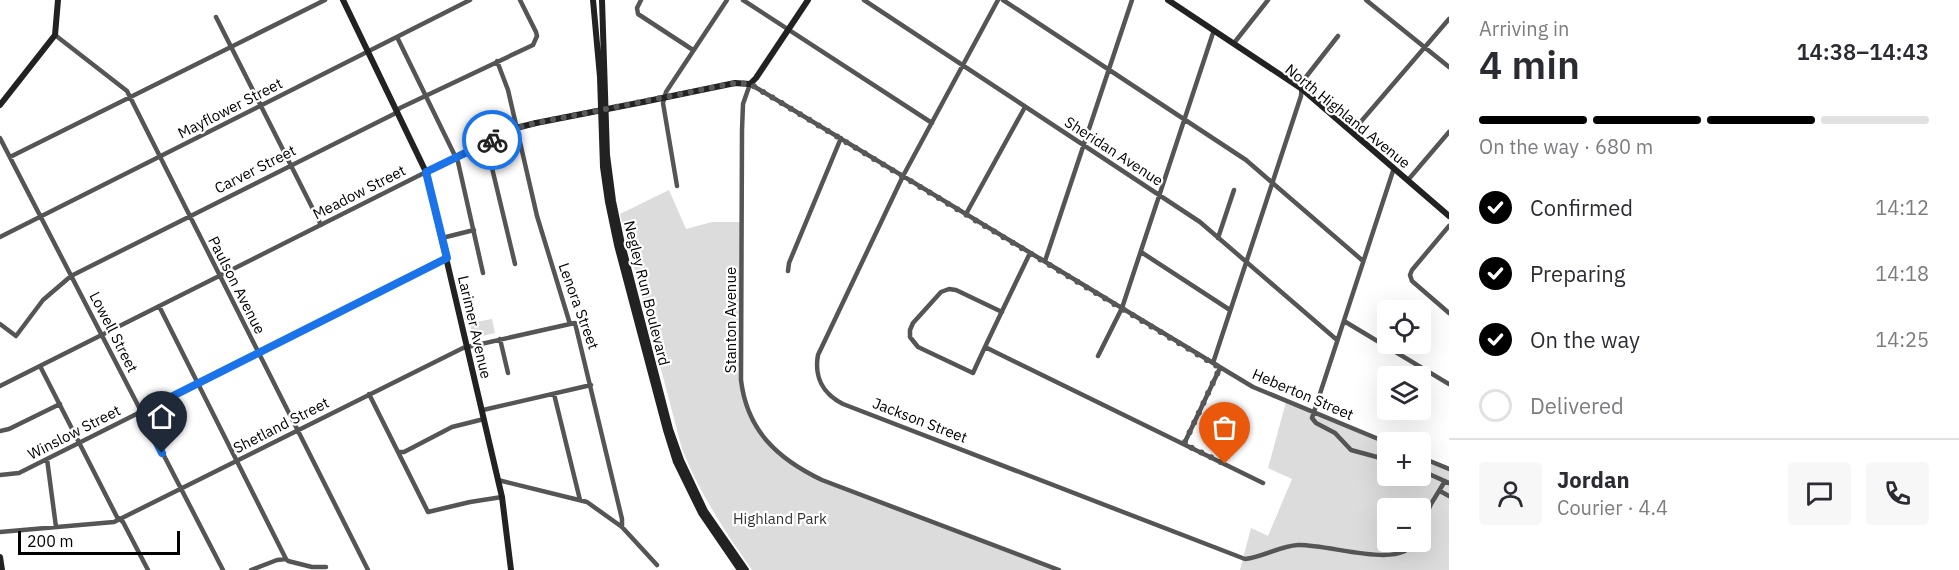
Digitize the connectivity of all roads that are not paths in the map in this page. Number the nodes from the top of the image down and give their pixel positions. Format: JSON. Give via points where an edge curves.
{"nodes":[{"id":1,"x":58,"y":0,"type":"edge"},
{"id":2,"x":325,"y":0,"type":"edge"},
{"id":3,"x":343,"y":0,"type":"edge"},
{"id":4,"x":470,"y":0,"type":"edge"},
{"id":5,"x":520,"y":0,"type":"edge"},
{"id":6,"x":593,"y":0,"type":"edge"},
{"id":7,"x":602,"y":0,"type":"edge"},
{"id":8,"x":641,"y":0,"type":"edge"},
{"id":9,"x":727,"y":0,"type":"edge"},
{"id":10,"x":743,"y":0,"type":"edge"},
{"id":11,"x":808,"y":0,"type":"edge"},
{"id":12,"x":864,"y":0,"type":"edge"},
{"id":13,"x":998,"y":0,"type":"edge"},
{"id":14,"x":1003,"y":0,"type":"edge"},
{"id":15,"x":1132,"y":0,"type":"edge"},
{"id":16,"x":1168,"y":0,"type":"edge"},
{"id":17,"x":1268,"y":0,"type":"edge"},
{"id":18,"x":1366,"y":0,"type":"edge"},
{"id":19,"x":216,"y":17,"type":"dead end"},
{"id":20,"x":1449,"y":19,"type":"edge"},
{"id":21,"x":788,"y":30,"type":"junction"},
{"id":22,"x":1214,"y":30,"type":"junction"},
{"id":23,"x":55,"y":35,"type":"junction"},
{"id":24,"x":1338,"y":36,"type":"dead end"},
{"id":25,"x":397,"y":37,"type":"junction"},
{"id":26,"x":1234,"y":44,"type":"junction"},
{"id":27,"x":231,"y":47,"type":"junction"},
{"id":28,"x":1425,"y":47,"type":"junction"},
{"id":29,"x":693,"y":50,"type":"junction"},
{"id":30,"x":368,"y":52,"type":"junction"},
{"id":31,"x":497,"y":61,"type":"junction"},
{"id":32,"x":963,"y":65,"type":"junction"},
{"id":33,"x":1449,"y":67,"type":"edge"},
{"id":34,"x":1109,"y":70,"type":"junction"},
{"id":35,"x":750,"y":84,"type":"junction"},
{"id":36,"x":1302,"y":89,"type":"junction"},
{"id":37,"x":426,"y":96,"type":"junction"},
{"id":38,"x":130,"y":97,"type":"junction"},
{"id":39,"x":665,"y":97,"type":"junction"},
{"id":40,"x":0,"y":105,"type":"edge"},
{"id":41,"x":261,"y":106,"type":"junction"},
{"id":42,"x":1025,"y":106,"type":"junction"},
{"id":43,"x":397,"y":111,"type":"junction"},
{"id":44,"x":1185,"y":120,"type":"junction"},
{"id":45,"x":932,"y":123,"type":"junction"},
{"id":46,"x":516,"y":128,"type":"junction"},
{"id":47,"x":1352,"y":132,"type":"junction"},
{"id":48,"x":1449,"y":132,"type":"edge"},
{"id":49,"x":0,"y":138,"type":"edge"},
{"id":50,"x":841,"y":138,"type":"junction"},
{"id":51,"x":486,"y":143,"type":"junction"},
{"id":52,"x":1083,"y":145,"type":"junction"},
{"id":53,"x":10,"y":157,"type":"junction"},
{"id":54,"x":159,"y":157,"type":"junction"},
{"id":55,"x":456,"y":157,"type":"junction"},
{"id":56,"x":290,"y":165,"type":"junction"},
{"id":57,"x":1394,"y":168,"type":"junction"},
{"id":58,"x":426,"y":172,"type":"junction"},
{"id":59,"x":903,"y":176,"type":"junction"},
{"id":60,"x":1408,"y":180,"type":"junction"},
{"id":61,"x":1272,"y":182,"type":"junction"},
{"id":62,"x":677,"y":186,"type":"dead end"},
{"id":63,"x":1234,"y":190,"type":"dead end"},
{"id":64,"x":1160,"y":195,"type":"junction"},
{"id":65,"x":966,"y":214,"type":"junction"},
{"id":66,"x":189,"y":216,"type":"junction"},
{"id":67,"x":1449,"y":216,"type":"edge"},
{"id":68,"x":40,"y":217,"type":"junction"},
{"id":69,"x":321,"y":225,"type":"junction"},
{"id":70,"x":1449,"y":226,"type":"edge"},
{"id":71,"x":474,"y":230,"type":"junction"},
{"id":72,"x":0,"y":237,"type":"edge"},
{"id":73,"x":442,"y":238,"type":"junction"},
{"id":74,"x":1218,"y":238,"type":"junction"},
{"id":75,"x":1141,"y":252,"type":"junction"},
{"id":76,"x":1030,"y":253,"type":"junction"},
{"id":77,"x":447,"y":258,"type":"junction"},
{"id":78,"x":1045,"y":261,"type":"junction"},
{"id":79,"x":1246,"y":261,"type":"junction"},
{"id":80,"x":1364,"y":261,"type":"junction"},
{"id":81,"x":515,"y":264,"type":"dead end"},
{"id":82,"x":788,"y":271,"type":"dead end"},
{"id":83,"x":483,"y":273,"type":"dead end"},
{"id":84,"x":71,"y":276,"type":"junction"},
{"id":85,"x":219,"y":276,"type":"junction"},
{"id":86,"x":159,"y":306,"type":"junction"},
{"id":87,"x":1122,"y":308,"type":"junction"},
{"id":88,"x":1230,"y":310,"type":"junction"},
{"id":89,"x":1002,"y":312,"type":"junction"},
{"id":90,"x":1449,"y":313,"type":"edge"},
{"id":91,"x":1344,"y":321,"type":"junction"},
{"id":92,"x":0,"y":324,"type":"edge"},
{"id":93,"x":570,"y":324,"type":"junction"},
{"id":94,"x":102,"y":335,"type":"junction"},
{"id":95,"x":500,"y":339,"type":"junction"},
{"id":96,"x":1337,"y":340,"type":"junction"},
{"id":97,"x":468,"y":347,"type":"junction"},
{"id":98,"x":985,"y":347,"type":"junction"},
{"id":99,"x":258,"y":353,"type":"junction"},
{"id":100,"x":1098,"y":356,"type":"dead end"},
{"id":101,"x":1213,"y":363,"type":"junction"},
{"id":102,"x":40,"y":366,"type":"junction"},
{"id":103,"x":1220,"y":368,"type":"junction"},
{"id":104,"x":508,"y":374,"type":"dead end"},
{"id":105,"x":197,"y":383,"type":"junction"},
{"id":106,"x":1449,"y":384,"type":"edge"},
{"id":107,"x":591,"y":385,"type":"junction"},
{"id":108,"x":0,"y":386,"type":"edge"},
{"id":109,"x":369,"y":394,"type":"junction"},
{"id":110,"x":554,"y":394,"type":"junction"},
{"id":111,"x":60,"y":404,"type":"junction"},
{"id":112,"x":483,"y":410,"type":"junction"},
{"id":113,"x":1314,"y":411,"type":"junction"},
{"id":114,"x":141,"y":412,"type":"junction"},
{"id":115,"x":484,"y":419,"type":"junction"},
{"id":116,"x":298,"y":430,"type":"junction"},
{"id":117,"x":0,"y":431,"type":"edge"},
{"id":118,"x":1377,"y":438,"type":"edge"},
{"id":119,"x":79,"y":442,"type":"junction"},
{"id":120,"x":1184,"y":444,"type":"junction"},
{"id":121,"x":398,"y":452,"type":"junction"},
{"id":122,"x":1377,"y":457,"type":"edge"},
{"id":123,"x":47,"y":459,"type":"junction"},
{"id":124,"x":237,"y":461,"type":"junction"},
{"id":125,"x":1431,"y":462,"type":"edge"},
{"id":126,"x":1449,"y":469,"type":"edge"},
{"id":127,"x":0,"y":475,"type":"edge"},
{"id":128,"x":1431,"y":475,"type":"edge"},
{"id":129,"x":498,"y":480,"type":"junction"},
{"id":130,"x":1447,"y":482,"type":"edge"},
{"id":131,"x":1263,"y":483,"type":"dead end"},
{"id":132,"x":181,"y":489,"type":"junction"},
{"id":133,"x":1440,"y":490,"type":"junction"},
{"id":134,"x":1449,"y":496,"type":"edge"},
{"id":135,"x":502,"y":497,"type":"junction"},
{"id":136,"x":580,"y":500,"type":"junction"},
{"id":137,"x":1431,"y":504,"type":"edge"},
{"id":138,"x":120,"y":519,"type":"junction"},
{"id":139,"x":56,"y":527,"type":"junction"},
{"id":140,"x":622,"y":527,"type":"junction"},
{"id":141,"x":0,"y":532,"type":"edge"},
{"id":142,"x":1409,"y":552,"type":"edge"},
{"id":143,"x":0,"y":557,"type":"edge"},
{"id":144,"x":1406,"y":557,"type":"dead end"},
{"id":145,"x":286,"y":559,"type":"junction"},
{"id":146,"x":1384,"y":562,"type":"dead end"},
{"id":147,"x":657,"y":565,"type":"dead end"},
{"id":148,"x":326,"y":567,"type":"dead end"},
{"id":149,"x":2,"y":570,"type":"edge"},
{"id":150,"x":148,"y":570,"type":"edge"},
{"id":151,"x":223,"y":570,"type":"edge"},
{"id":152,"x":251,"y":570,"type":"edge"},
{"id":153,"x":368,"y":570,"type":"edge"},
{"id":154,"x":511,"y":570,"type":"edge"},
{"id":155,"x":740,"y":570,"type":"edge"},
{"id":156,"x":746,"y":570,"type":"edge"},
{"id":157,"x":1059,"y":570,"type":"edge"}],
"edges":[{"from":1,"to":23,"type":"main road"},
{"from":2,"to":27,"type":"street"},
{"from":3,"to":30,"type":"main road","name":"Larimer Avenue"},
{"from":4,"to":25,"type":"street","name":"Mayflower Street"},
{"from":5,"to":31,"type":"street","name":"Carver Street","via":[[537,36],[533,45]]},
{"from":6,"to":155,"type":"main road","name":"Negley Run Boulevard","via":[[604,178],[617,245],[673,452],[701,513]]},
{"from":7,"to":156,"type":"main road","name":"Negley Run Boulevard","via":[[608,166],[622,244],[681,460],[705,511]]},
{"from":8,"to":29,"type":"street","via":[[636,8],[638,14]]},
{"from":9,"to":29,"type":"street"},
{"from":10,"to":21,"type":"street"},
{"from":11,"to":21,"type":"main road","name":"Stanton Avenue"},
{"from":12,"to":32,"type":"street","name":"Sheridan Avenue"},
{"from":13,"to":32,"type":"street","name":"Jackson Street"},
{"from":14,"to":34,"type":"street"},
{"from":15,"to":34,"type":"street"},
{"from":16,"to":22,"type":"main road","name":"North Highland Avenue"},
{"from":17,"to":26,"type":"street"},
{"from":18,"to":28,"type":"street"},
{"from":19,"to":27,"type":"street"},
{"from":20,"to":28,"type":"street"},
{"from":21,"to":35,"type":"main road","name":"Stanton Avenue"},
{"from":21,"to":45,"type":"street"},
{"from":22,"to":26,"type":"main road","name":"North Highland Avenue"},
{"from":22,"to":44,"type":"street"},
{"from":23,"to":38,"type":"street","name":"Paulson Avenue"},
{"from":23,"to":40,"type":"main road"},
{"from":24,"to":36,"type":"street","via":[[1302,82]]},
{"from":25,"to":30,"type":"street","name":"Mayflower Street"},
{"from":25,"to":37,"type":"street"},
{"from":26,"to":36,"type":"main road","name":"North Highland Avenue"},
{"from":27,"to":38,"type":"street"},
{"from":27,"to":41,"type":"street"},
{"from":28,"to":33,"type":"street"},
{"from":28,"to":47,"type":"street"},
{"from":29,"to":39,"type":"street"},
{"from":30,"to":41,"type":"street","name":"Mayflower Street"},
{"from":30,"to":43,"type":"main road","name":"Larimer Avenue"},
{"from":31,"to":37,"type":"street","name":"Carver Street"},
{"from":31,"to":46,"type":"street","name":"Lenora Street"},
{"from":32,"to":42,"type":"street","name":"Sheridan Avenue"},
{"from":32,"to":45,"type":"street","name":"Jackson Street"},
{"from":34,"to":44,"type":"street"},
{"from":34,"to":52,"type":"street"},
{"from":35,"to":39,"type":"main road","name":"Meadow Street","via":[[735,83]]},
{"from":35,"to":50,"type":"street","name":"Heberton Street"},
{"from":35,"to":157,"type":"street","name":"Stanton Avenue","via":[[743,104],[742,130],[741,380],[750,415],[761,435],[776,452],[822,480]]},
{"from":36,"to":47,"type":"main road","name":"North Highland Avenue"},
{"from":36,"to":61,"type":"street"},
{"from":37,"to":43,"type":"street","name":"Carver Street"},
{"from":37,"to":55,"type":"street"},
{"from":38,"to":53,"type":"street"},
{"from":38,"to":54,"type":"street","name":"Paulson Avenue"},
{"from":39,"to":46,"type":"main road","name":"Meadow Street","bridge":true},
{"from":39,"to":62,"type":"street"},
{"from":41,"to":54,"type":"street","name":"Mayflower Street"},
{"from":41,"to":56,"type":"street"},
{"from":42,"to":52,"type":"street","name":"Sheridan Avenue"},
{"from":42,"to":65,"type":"street"},
{"from":43,"to":56,"type":"street","name":"Carver Street"},
{"from":43,"to":58,"type":"main road","name":"Larimer Avenue"},
{"from":44,"to":61,"type":"street"},
{"from":44,"to":64,"type":"street"},
{"from":45,"to":59,"type":"street","name":"Jackson Street"},
{"from":46,"to":51,"type":"main road","name":"Meadow Street"},
{"from":46,"to":93,"type":"street","name":"Lenora Street","via":[[537,216]]},
{"from":47,"to":57,"type":"main road","name":"North Highland Avenue"},
{"from":48,"to":60,"type":"street"},
{"from":49,"to":53,"type":"street","name":"Lowell Street"},
{"from":50,"to":59,"type":"street","name":"Heberton Street"},
{"from":50,"to":82,"type":"street"},
{"from":51,"to":55,"type":"main road","name":"Meadow Street"},
{"from":51,"to":81,"type":"street"},
{"from":52,"to":64,"type":"street","name":"Sheridan Avenue"},
{"from":52,"to":78,"type":"street"},
{"from":53,"to":68,"type":"street","name":"Lowell Street"},
{"from":54,"to":66,"type":"street","name":"Paulson Avenue"},
{"from":54,"to":68,"type":"street","name":"Mayflower Street"},
{"from":55,"to":58,"type":"main road","name":"Meadow Street"},
{"from":55,"to":71,"type":"street"},
{"from":56,"to":66,"type":"street","name":"Carver Street"},
{"from":56,"to":69,"type":"street"},
{"from":57,"to":60,"type":"main road","name":"North Highland Avenue"},
{"from":57,"to":80,"type":"street"},
{"from":58,"to":69,"type":"street","name":"Meadow Street"},
{"from":58,"to":73,"type":"main road","name":"Larimer Avenue"},
{"from":59,"to":65,"type":"street","name":"Heberton Street"},
{"from":59,"to":146,"type":"street","name":"Jackson Street","via":[[818,354],[819,380],[832,398],[1245,559],[1300,545]]},
{"from":60,"to":67,"type":"main road","name":"North Highland Avenue"},
{"from":61,"to":79,"type":"street"},
{"from":61,"to":80,"type":"street"},
{"from":63,"to":74,"type":"street"},
{"from":64,"to":74,"type":"street","name":"Sheridan Avenue"},
{"from":64,"to":75,"type":"street"},
{"from":65,"to":76,"type":"street","name":"Heberton Street"},
{"from":66,"to":84,"type":"street","name":"Carver Street"},
{"from":66,"to":85,"type":"street","name":"Paulson Avenue"},
{"from":68,"to":72,"type":"street","name":"Mayflower Street"},
{"from":68,"to":84,"type":"street","name":"Lowell Street"},
{"from":69,"to":85,"type":"street","name":"Meadow Street"},
{"from":70,"to":90,"type":"street","via":[[1410,275]]},
{"from":71,"to":73,"type":"street"},
{"from":71,"to":83,"type":"street"},
{"from":73,"to":77,"type":"main road","name":"Larimer Avenue"},
{"from":74,"to":79,"type":"street","name":"Sheridan Avenue"},
{"from":75,"to":87,"type":"street"},
{"from":75,"to":88,"type":"street"},
{"from":76,"to":78,"type":"street","name":"Heberton Street"},
{"from":76,"to":89,"type":"street"},
{"from":77,"to":97,"type":"main road","name":"Larimer Avenue"},
{"from":77,"to":99,"type":"street","name":"Winslow Street"},
{"from":78,"to":87,"type":"street","name":"Heberton Street"},
{"from":79,"to":88,"type":"street"},
{"from":79,"to":96,"type":"street","name":"Sheridan Avenue"},
{"from":80,"to":91,"type":"street"},
{"from":84,"to":92,"type":"street","name":"Carver Street","via":[[43,300],[16,336]]},
{"from":84,"to":94,"type":"street","name":"Lowell Street"},
{"from":85,"to":86,"type":"street","name":"Meadow Street"},
{"from":85,"to":99,"type":"street","name":"Paulson Avenue"},
{"from":86,"to":94,"type":"street","name":"Meadow Street"},
{"from":86,"to":105,"type":"street"},
{"from":87,"to":100,"type":"street"},
{"from":87,"to":101,"type":"street","name":"Heberton Street"},
{"from":88,"to":101,"type":"street"},
{"from":89,"to":98,"type":"street"},
{"from":89,"to":98,"type":"street","via":[[949,289],[941,292],[910,330],[918,347],[973,373]]},
{"from":91,"to":96,"type":"street"},
{"from":91,"to":106,"type":"street"},
{"from":93,"to":95,"type":"street","name":"Shetland Street"},
{"from":93,"to":107,"type":"street","name":"Lenora Street","via":[[575,323]]},
{"from":94,"to":102,"type":"street","name":"Meadow Street"},
{"from":94,"to":114,"type":"street","name":"Lowell Street"},
{"from":95,"to":97,"type":"street","name":"Shetland Street"},
{"from":95,"to":104,"type":"street"},
{"from":96,"to":113,"type":"street"},
{"from":97,"to":109,"type":"street","name":"Shetland Street"},
{"from":97,"to":112,"type":"main road","name":"Larimer Avenue"},
{"from":98,"to":120,"type":"street"},
{"from":99,"to":105,"type":"street","name":"Winslow Street"},
{"from":99,"to":116,"type":"street","name":"Paulson Avenue"},
{"from":101,"to":103,"type":"street","name":"Heberton Street"},
{"from":102,"to":108,"type":"street","name":"Meadow Street"},
{"from":102,"to":111,"type":"street"},
{"from":103,"to":113,"type":"street","name":"Heberton Street"},
{"from":103,"to":120,"type":"street"},
{"from":105,"to":114,"type":"street","name":"Winslow Street"},
{"from":105,"to":124,"type":"street"},
{"from":107,"to":110,"type":"street"},
{"from":107,"to":140,"type":"street","name":"Lenora Street"},
{"from":109,"to":116,"type":"street","name":"Shetland Street"},
{"from":109,"to":121,"type":"street"},
{"from":110,"to":112,"type":"street"},
{"from":110,"to":136,"type":"street"},
{"from":111,"to":117,"type":"street"},
{"from":111,"to":119,"type":"street"},
{"from":112,"to":115,"type":"main road","name":"Larimer Avenue"},
{"from":113,"to":118,"type":"street","name":"Heberton Street"},
{"from":113,"to":122,"type":"street","via":[[1313,420],[1335,433],[1351,450]]},
{"from":114,"to":119,"type":"street","name":"Winslow Street"},
{"from":114,"to":132,"type":"street","name":"Lowell Street"},
{"from":115,"to":121,"type":"street","via":[[452,427]]},
{"from":115,"to":129,"type":"main road","name":"Larimer Avenue"},
{"from":116,"to":124,"type":"street","name":"Shetland Street"},
{"from":116,"to":153,"type":"street","name":"Paulson Avenue"},
{"from":119,"to":123,"type":"street","name":"Winslow Street"},
{"from":119,"to":138,"type":"street"},
{"from":120,"to":131,"type":"street"},
{"from":121,"to":135,"type":"street","via":[[428,512]]},
{"from":123,"to":127,"type":"street","name":"Winslow Street","via":[[19,473]]},
{"from":123,"to":139,"type":"street"},
{"from":124,"to":132,"type":"street","name":"Shetland Street"},
{"from":124,"to":145,"type":"street"},
{"from":125,"to":126,"type":"street"},
{"from":128,"to":130,"type":"street"},
{"from":129,"to":135,"type":"main road","name":"Larimer Avenue"},
{"from":129,"to":136,"type":"street"},
{"from":130,"to":133,"type":"street"},
{"from":132,"to":138,"type":"street","name":"Shetland Street"},
{"from":132,"to":151,"type":"street","name":"Lowell Street"},
{"from":133,"to":134,"type":"street"},
{"from":133,"to":137,"type":"street"},
{"from":135,"to":154,"type":"main road","name":"Larimer Avenue"},
{"from":136,"to":140,"type":"street"},
{"from":138,"to":139,"type":"street","name":"Shetland Street"},
{"from":138,"to":150,"type":"street"},
{"from":139,"to":141,"type":"street","name":"Shetland Street"},
{"from":140,"to":147,"type":"street"},
{"from":142,"to":144,"type":"street"},
{"from":143,"to":149,"type":"main road"},
{"from":145,"to":148,"type":"street"},
{"from":145,"to":152,"type":"street"}]}
